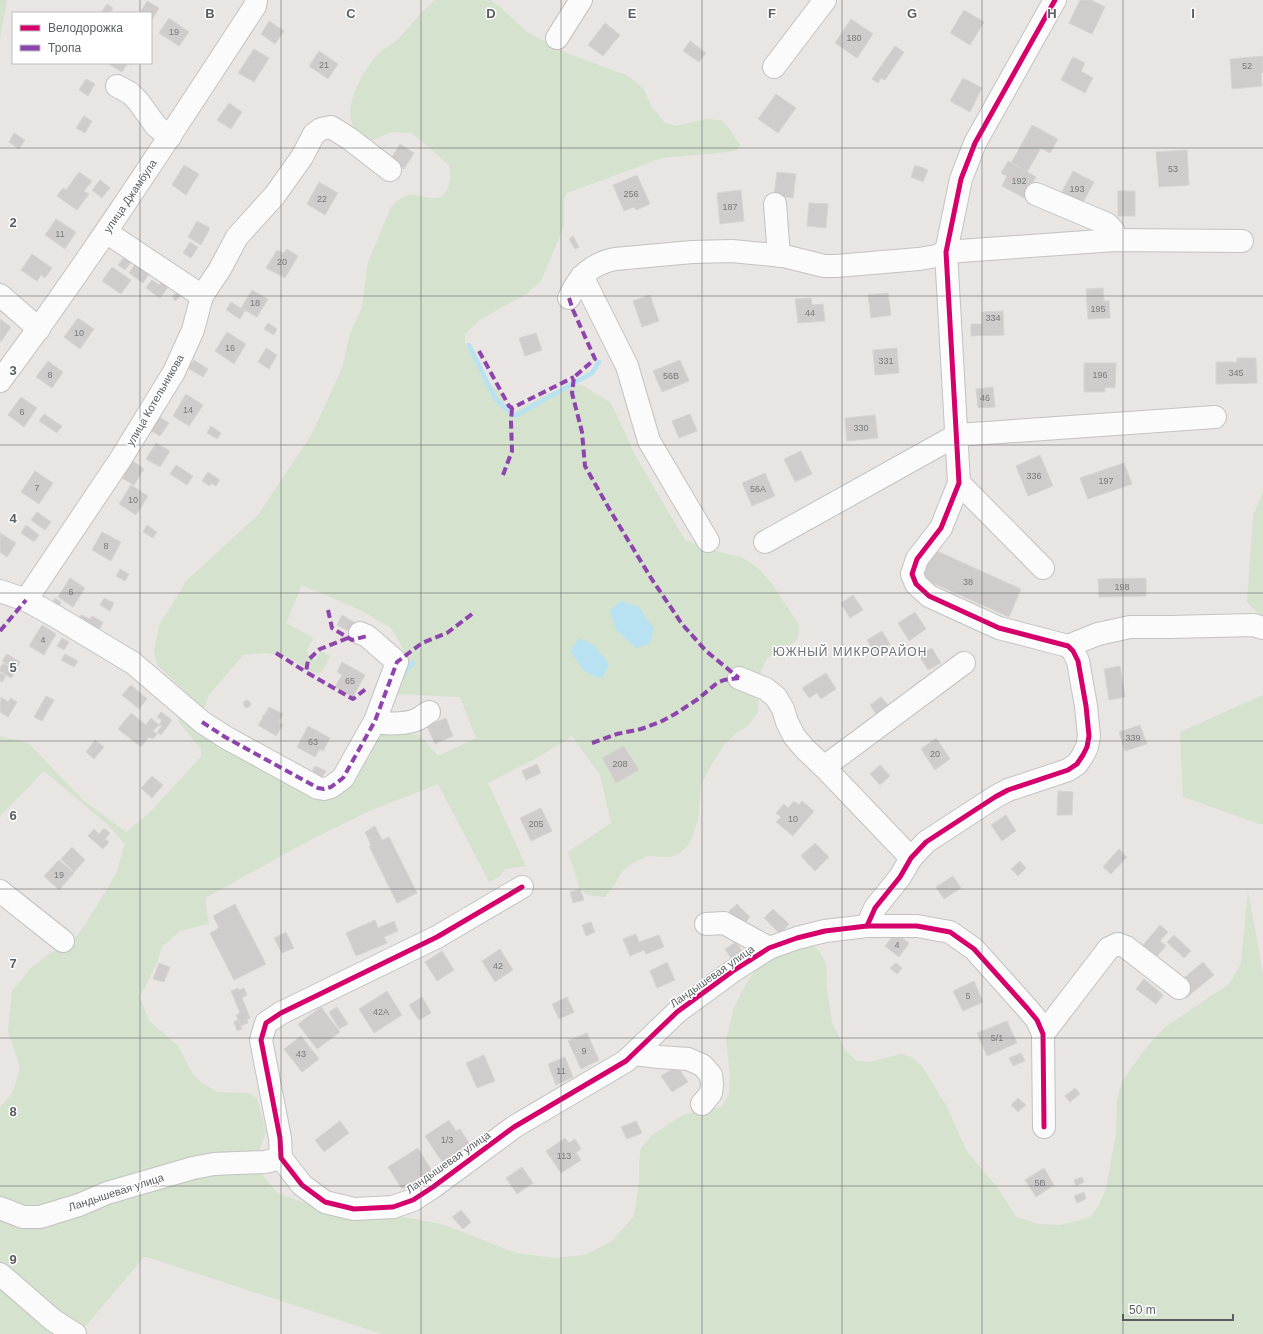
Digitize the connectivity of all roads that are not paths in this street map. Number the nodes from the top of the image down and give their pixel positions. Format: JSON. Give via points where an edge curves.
{"nodes":[{"id":1,"x":581,"y":0,"type":"edge"},
{"id":2,"x":825,"y":0,"type":"edge"},
{"id":3,"x":1055,"y":0,"type":"edge"},
{"id":4,"x":256,"y":3,"type":"edge"},
{"id":5,"x":557,"y":38,"type":"dead end"},
{"id":6,"x":774,"y":67,"type":"dead end"},
{"id":7,"x":117,"y":86,"type":"dead end"},
{"id":8,"x":170,"y":137,"type":"junction"},
{"id":9,"x":390,"y":170,"type":"dead end"},
{"id":10,"x":1036,"y":194,"type":"dead end"},
{"id":11,"x":775,"y":204,"type":"dead end"},
{"id":12,"x":106,"y":232,"type":"junction"},
{"id":13,"x":1115,"y":240,"type":"junction"},
{"id":14,"x":1242,"y":241,"type":"dead end"},
{"id":15,"x":946,"y":252,"type":"junction"},
{"id":16,"x":779,"y":256,"type":"junction"},
{"id":17,"x":582,"y":276,"type":"junction"},
{"id":18,"x":0,"y":296,"type":"edge"},
{"id":19,"x":202,"y":296,"type":"junction"},
{"id":20,"x":569,"y":298,"type":"dead end"},
{"id":21,"x":39,"y":329,"type":"junction"},
{"id":22,"x":0,"y":382,"type":"edge"},
{"id":23,"x":1215,"y":417,"type":"dead end"},
{"id":24,"x":957,"y":435,"type":"junction"},
{"id":25,"x":959,"y":483,"type":"junction"},
{"id":26,"x":708,"y":541,"type":"dead end"},
{"id":27,"x":765,"y":542,"type":"dead end"},
{"id":28,"x":1044,"y":568,"type":"dead end"},
{"id":29,"x":0,"y":591,"type":"edge"},
{"id":30,"x":26,"y":600,"type":"junction"},
{"id":31,"x":1263,"y":628,"type":"edge"},
{"id":32,"x":360,"y":632,"type":"dead end"},
{"id":33,"x":1068,"y":646,"type":"junction"},
{"id":34,"x":964,"y":663,"type":"dead end"},
{"id":35,"x":739,"y":678,"type":"dead end"},
{"id":36,"x":429,"y":712,"type":"dead end"},
{"id":37,"x":375,"y":721,"type":"junction"},
{"id":38,"x":824,"y":767,"type":"junction"},
{"id":39,"x":911,"y":858,"type":"junction"},
{"id":40,"x":522,"y":887,"type":"dead end"},
{"id":41,"x":0,"y":891,"type":"edge"},
{"id":42,"x":706,"y":924,"type":"dead end"},
{"id":43,"x":867,"y":926,"type":"junction"},
{"id":44,"x":63,"y":941,"type":"dead end"},
{"id":45,"x":769,"y":948,"type":"junction"},
{"id":46,"x":1179,"y":988,"type":"dead end"},
{"id":47,"x":1043,"y":1034,"type":"junction"},
{"id":48,"x":634,"y":1054,"type":"junction"},
{"id":49,"x":702,"y":1104,"type":"dead end"},
{"id":50,"x":1044,"y":1127,"type":"dead end"},
{"id":51,"x":281,"y":1158,"type":"junction"},
{"id":52,"x":0,"y":1208,"type":"edge"},
{"id":53,"x":0,"y":1274,"type":"edge"},
{"id":54,"x":75,"y":1334,"type":"edge"}],
"edges":[{"from":1,"to":5,"type":"street"},
{"from":2,"to":6,"type":"street"},
{"from":3,"to":15,"type":"street","via":[[975,143],[961,179]]},
{"from":4,"to":8,"type":"street","name":"улица Джамбула"},
{"from":7,"to":8,"type":"street","via":[[130,93],[156,126]]},
{"from":8,"to":12,"type":"street","name":"улица Джамбула"},
{"from":9,"to":19,"type":"street","name":"улица Котельникова","via":[[331,127],[321,129],[314,134],[302,157],[275,195],[237,237]]},
{"from":10,"to":13,"type":"street","via":[[1107,224],[1113,230]]},
{"from":11,"to":16,"type":"street"},
{"from":12,"to":19,"type":"street"},
{"from":12,"to":21,"type":"street","name":"улица Джамбула"},
{"from":13,"to":14,"type":"street"},
{"from":13,"to":15,"type":"street"},
{"from":15,"to":16,"type":"street","via":[[919,259],[836,266],[824,266],[794,257]]},
{"from":15,"to":24,"type":"street"},
{"from":16,"to":17,"type":"street","via":[[726,251],[615,259],[594,266]]},
{"from":17,"to":20,"type":"street"},
{"from":17,"to":26,"type":"street","via":[[627,366],[649,441]]},
{"from":18,"to":21,"type":"street"},
{"from":19,"to":30,"type":"street","name":"улица Котельникова","via":[[193,330],[174,372],[120,460]]},
{"from":21,"to":22,"type":"street","name":"улица Джамбула"},
{"from":23,"to":24,"type":"street"},
{"from":24,"to":25,"type":"street"},
{"from":24,"to":27,"type":"street"},
{"from":25,"to":28,"type":"street"},
{"from":25,"to":33,"type":"street","via":[[941,528],[917,559],[912,574],[916,584],[929,596],[999,628]]},
{"from":29,"to":30,"type":"street"},
{"from":30,"to":37,"type":"street","via":[[133,662],[202,722],[225,737],[318,788],[331,787],[343,778]]},
{"from":31,"to":33,"type":"street","via":[[1254,625],[1130,627],[1098,634]]},
{"from":32,"to":37,"type":"street","via":[[397,662],[376,691]]},
{"from":33,"to":39,"type":"street","via":[[1078,661],[1086,706],[1089,736],[1088,747],[1083,755],[1068,770],[1008,790],[995,797],[926,842]]},
{"from":34,"to":38,"type":"street"},
{"from":35,"to":38,"type":"street","via":[[766,689],[776,697],[794,736]]},
{"from":36,"to":37,"type":"street","via":[[417,720],[395,724]]},
{"from":38,"to":39,"type":"street"},
{"from":39,"to":43,"type":"street","via":[[900,877],[875,908]]},
{"from":40,"to":51,"type":"street","via":[[437,937],[281,1013],[266,1023],[261,1040],[280,1138]]},
{"from":41,"to":44,"type":"street"},
{"from":42,"to":45,"type":"street","via":[[724,923]]},
{"from":43,"to":45,"type":"street","name":"Ландышевая улица","via":[[825,931]]},
{"from":43,"to":47,"type":"street","name":"Ландышевая улица","via":[[917,926],[950,932],[974,949],[1037,1020]]},
{"from":45,"to":48,"type":"street","name":"Ландышевая улица","via":[[677,1012]]},
{"from":46,"to":47,"type":"street","via":[[1126,947],[1118,944],[1109,948]]},
{"from":47,"to":50,"type":"street","name":"Ландышевая улица"},
{"from":48,"to":49,"type":"street","via":[[688,1059],[702,1065],[711,1075],[712,1085],[711,1093]]},
{"from":48,"to":51,"type":"street","name":"Ландышевая улица","via":[[514,1127],[413,1200],[393,1207],[354,1209],[325,1202],[302,1185]]},
{"from":51,"to":52,"type":"street","name":"Ландышевая улица","via":[[265,1162],[214,1164],[194,1168],[107,1193],[40,1217],[23,1217]]},
{"from":53,"to":54,"type":"street","via":[[54,1320]]}]}
